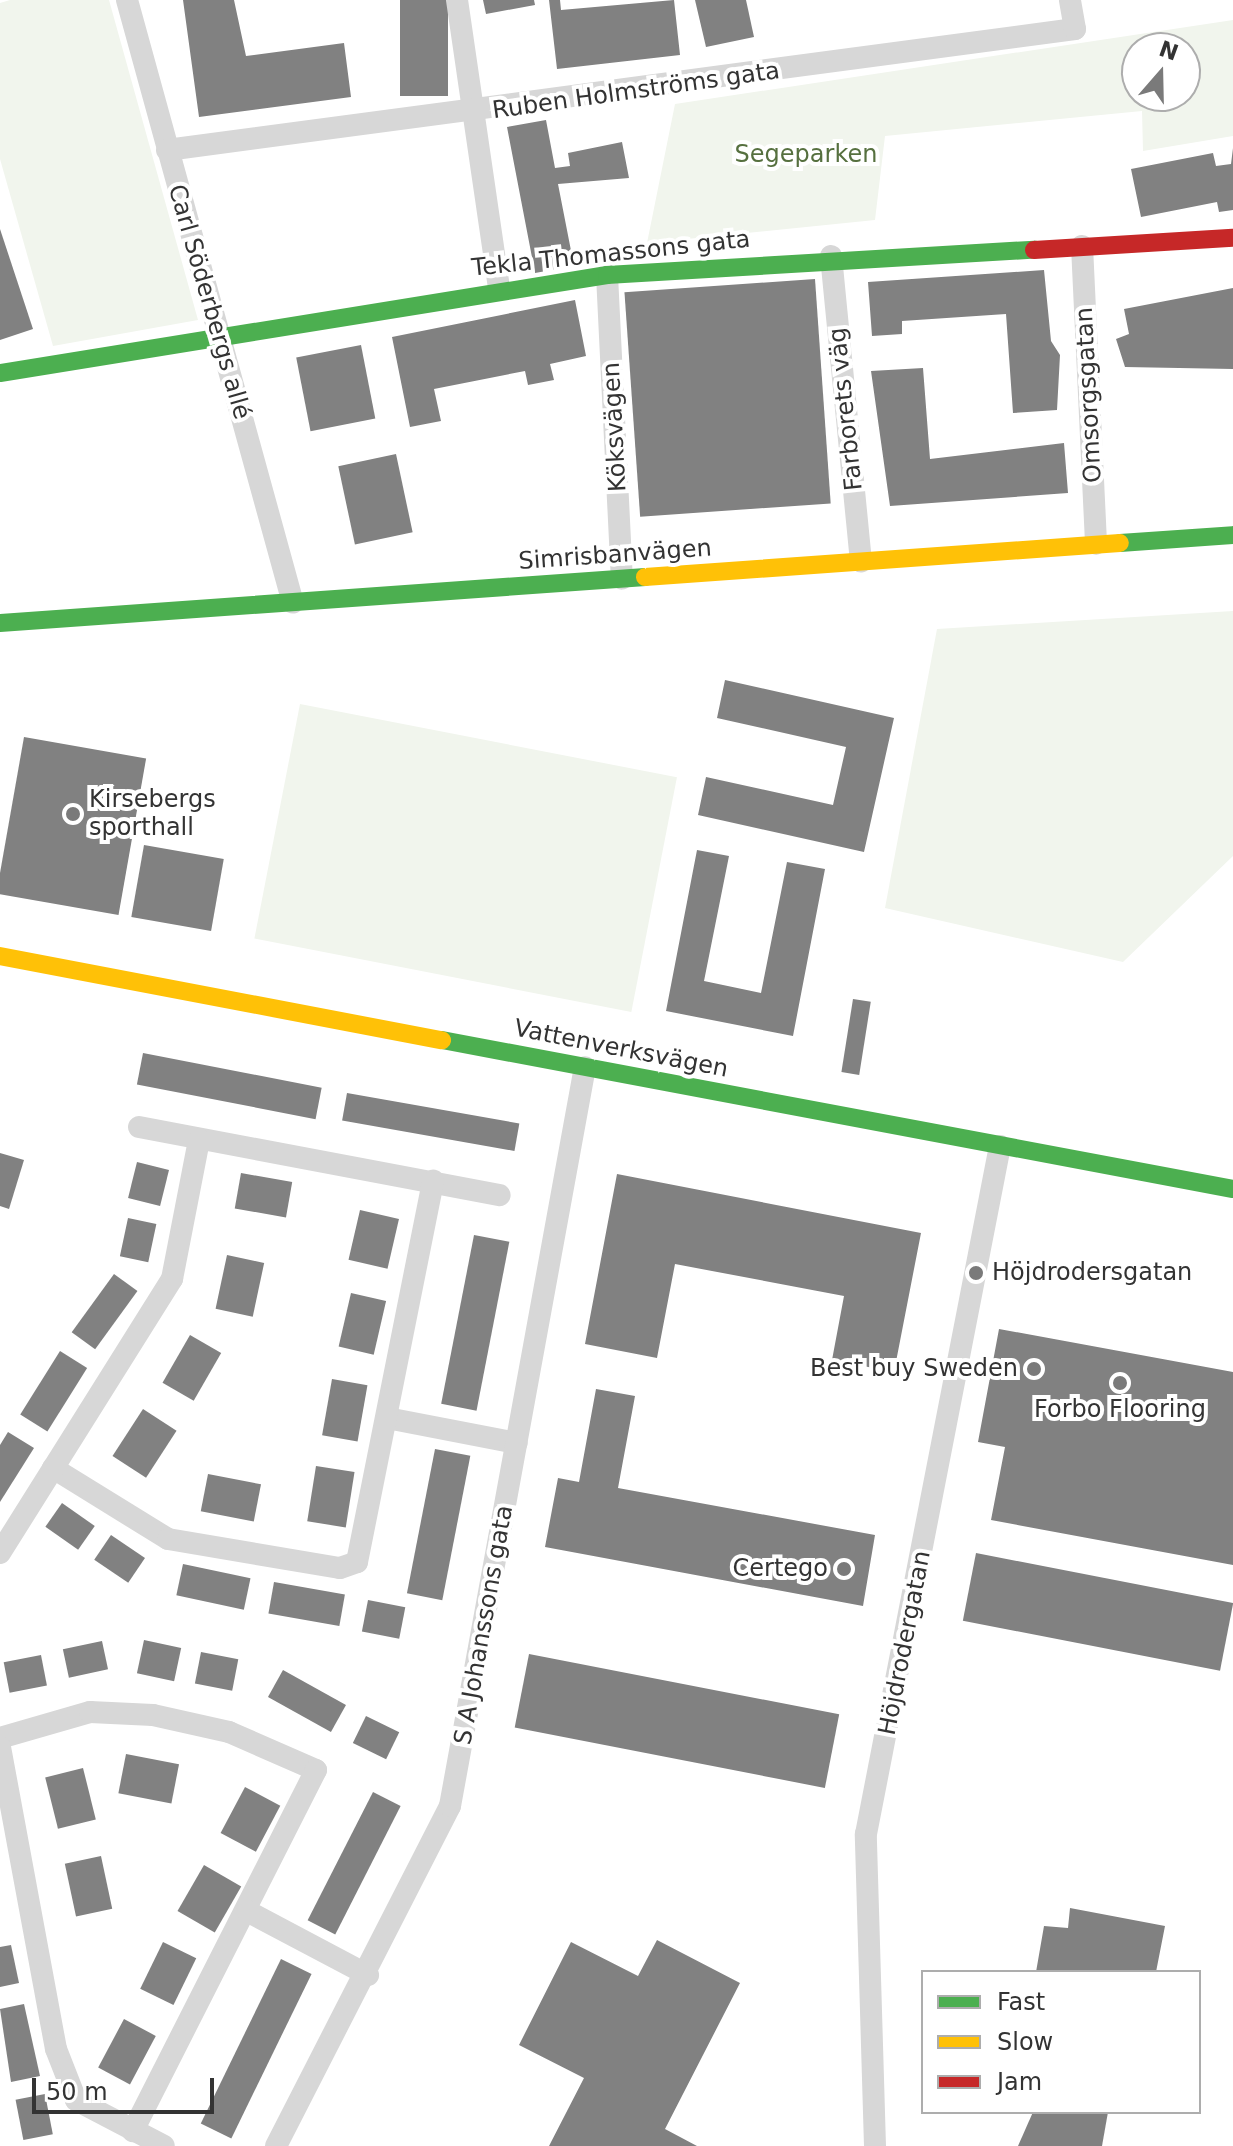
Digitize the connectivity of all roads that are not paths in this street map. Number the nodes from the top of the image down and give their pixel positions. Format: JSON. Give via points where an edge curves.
{"nodes":[{"id":1,"x":127,"y":0,"type":"edge"},
{"id":2,"x":457,"y":0,"type":"edge"},
{"id":3,"x":1070,"y":0,"type":"edge"},
{"id":4,"x":476,"y":114,"type":"junction"},
{"id":5,"x":167,"y":150,"type":"junction"},
{"id":6,"x":1233,"y":238,"type":"edge"},
{"id":7,"x":1082,"y":246,"type":"junction"},
{"id":8,"x":831,"y":256,"type":"junction"},
{"id":9,"x":607,"y":275,"type":"junction"},
{"id":10,"x":499,"y":288,"type":"junction"},
{"id":11,"x":215,"y":335,"type":"junction"},
{"id":12,"x":0,"y":373,"type":"edge"},
{"id":13,"x":1233,"y":535,"type":"edge"},
{"id":14,"x":1096,"y":544,"type":"junction"},
{"id":15,"x":861,"y":562,"type":"junction"},
{"id":16,"x":622,"y":579,"type":"junction"},
{"id":17,"x":293,"y":603,"type":"junction"},
{"id":18,"x":0,"y":623,"type":"edge"},
{"id":19,"x":0,"y":956,"type":"edge"},
{"id":20,"x":585,"y":1067,"type":"junction"},
{"id":21,"x":139,"y":1127,"type":"dead end"},
{"id":22,"x":199,"y":1140,"type":"junction"},
{"id":23,"x":1000,"y":1146,"type":"junction"},
{"id":24,"x":433,"y":1181,"type":"junction"},
{"id":25,"x":1233,"y":1189,"type":"edge"},
{"id":26,"x":500,"y":1195,"type":"dead end"},
{"id":27,"x":387,"y":1418,"type":"junction"},
{"id":28,"x":517,"y":1443,"type":"junction"},
{"id":29,"x":53,"y":1468,"type":"junction"},
{"id":30,"x":0,"y":1553,"type":"edge"},
{"id":31,"x":0,"y":1738,"type":"edge"},
{"id":32,"x":0,"y":1747,"type":"edge"},
{"id":33,"x":247,"y":1911,"type":"junction"},
{"id":34,"x":368,"y":1975,"type":"junction"},
{"id":35,"x":133,"y":2131,"type":"junction"},
{"id":36,"x":164,"y":2146,"type":"edge"},
{"id":37,"x":276,"y":2146,"type":"edge"},
{"id":38,"x":875,"y":2146,"type":"edge"}],
"edges":[{"from":1,"to":5,"type":"street","name":"Carl Söderbergs allé"},
{"from":2,"to":4,"type":"street"},
{"from":3,"to":4,"type":"street","name":"Ruben Holmströms gata","via":[[1075,29]]},
{"from":4,"to":5,"type":"street","name":"Ruben Holmströms gata"},
{"from":4,"to":10,"type":"street"},
{"from":5,"to":11,"type":"street","name":"Carl Söderbergs allé"},
{"from":6,"to":7,"type":"street","name":"Tekla Thomassons gata"},
{"from":7,"to":8,"type":"street","name":"Tekla Thomassons gata"},
{"from":7,"to":14,"type":"street","name":"Omsorgsgatan"},
{"from":8,"to":9,"type":"street","name":"Tekla Thomassons gata"},
{"from":8,"to":15,"type":"street","name":"Farborets väg"},
{"from":9,"to":10,"type":"street","name":"Tekla Thomassons gata"},
{"from":9,"to":16,"type":"street","name":"Köksvägen"},
{"from":10,"to":11,"type":"street","name":"Tekla Thomassons gata"},
{"from":11,"to":12,"type":"street","name":"Tekla Thomassons gata"},
{"from":11,"to":17,"type":"street","name":"Carl Söderbergs allé"},
{"from":13,"to":14,"type":"street","name":"Simrisbanvägen"},
{"from":14,"to":15,"type":"street","name":"Simrisbanvägen"},
{"from":15,"to":16,"type":"street","name":"Simrisbanvägen"},
{"from":16,"to":17,"type":"street","name":"Simrisbanvägen"},
{"from":17,"to":18,"type":"street","name":"Simrisbanvägen"},
{"from":19,"to":20,"type":"street","name":"Vattenverksvägen"},
{"from":20,"to":23,"type":"street","name":"Vattenverksvägen"},
{"from":20,"to":28,"type":"street","name":"S A Johanssons gata"},
{"from":21,"to":22,"type":"street"},
{"from":22,"to":24,"type":"street"},
{"from":22,"to":29,"type":"street","via":[[172,1279]]},
{"from":23,"to":25,"type":"street","name":"Vattenverksvägen"},
{"from":23,"to":38,"type":"street","name":"Höjdrodergatan","via":[[866,1834]]},
{"from":24,"to":26,"type":"street"},
{"from":24,"to":27,"type":"street"},
{"from":27,"to":28,"type":"street"},
{"from":27,"to":29,"type":"street","via":[[362,1553],[340,1568],[168,1539]]},
{"from":28,"to":34,"type":"street","name":"S A Johanssons gata","via":[[450,1806]]},
{"from":29,"to":30,"type":"street"},
{"from":31,"to":33,"type":"street","via":[[90,1712],[153,1715],[229,1732],[316,1770]]},
{"from":32,"to":35,"type":"street","via":[[56,2049],[76,2100]]},
{"from":33,"to":34,"type":"street"},
{"from":33,"to":35,"type":"street"},
{"from":34,"to":37,"type":"street","name":"S A Johanssons gata"},
{"from":35,"to":36,"type":"street"}]}
